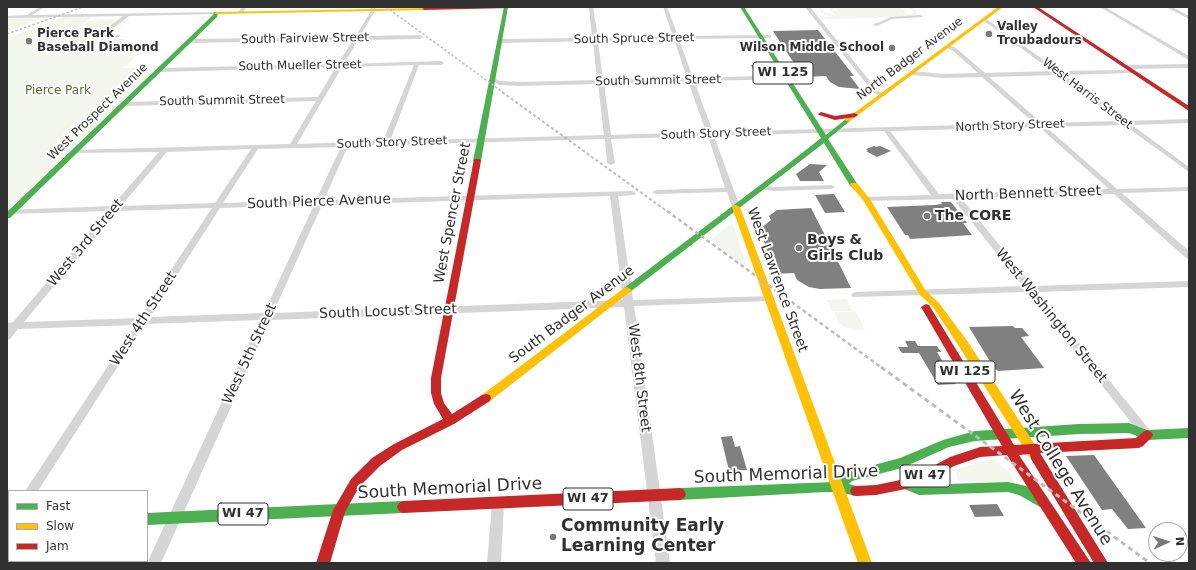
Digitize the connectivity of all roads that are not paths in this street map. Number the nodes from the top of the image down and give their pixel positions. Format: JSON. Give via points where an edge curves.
{"nodes":[{"id":1,"x":43,"y":7,"type":"edge"},
{"id":2,"x":506,"y":7,"type":"edge"},
{"id":3,"x":511,"y":7,"type":"edge"},
{"id":4,"x":591,"y":7,"type":"edge"},
{"id":5,"x":665,"y":7,"type":"edge"},
{"id":6,"x":742,"y":7,"type":"edge"},
{"id":7,"x":750,"y":7,"type":"edge"},
{"id":8,"x":806,"y":7,"type":"edge"},
{"id":9,"x":1001,"y":7,"type":"edge"},
{"id":10,"x":1035,"y":7,"type":"edge"},
{"id":11,"x":1102,"y":7,"type":"edge"},
{"id":12,"x":1168,"y":7,"type":"edge"},
{"id":13,"x":375,"y":9,"type":"edge"},
{"id":14,"x":214,"y":10,"type":"edge"},
{"id":15,"x":242,"y":10,"type":"edge"},
{"id":16,"x":129,"y":14,"type":"junction"},
{"id":17,"x":28,"y":16,"type":"junction"},
{"id":18,"x":920,"y":16,"type":"dead end"},
{"id":19,"x":7,"y":17,"type":"edge"},
{"id":20,"x":985,"y":18,"type":"junction"},
{"id":21,"x":1189,"y":18,"type":"edge"},
{"id":22,"x":875,"y":25,"type":"dead end"},
{"id":23,"x":117,"y":36,"type":"dead end"},
{"id":24,"x":764,"y":36,"type":"junction"},
{"id":25,"x":420,"y":37,"type":"dead end"},
{"id":26,"x":356,"y":38,"type":"junction"},
{"id":27,"x":676,"y":38,"type":"junction"},
{"id":28,"x":595,"y":39,"type":"junction"},
{"id":29,"x":189,"y":41,"type":"junction"},
{"id":30,"x":499,"y":41,"type":"junction"},
{"id":31,"x":949,"y":46,"type":"junction"},
{"id":32,"x":1189,"y":58,"type":"edge"},
{"id":33,"x":416,"y":64,"type":"junction"},
{"id":34,"x":441,"y":64,"type":"dead end"},
{"id":35,"x":339,"y":66,"type":"junction"},
{"id":36,"x":1189,"y":66,"type":"edge"},
{"id":37,"x":1129,"y":69,"type":"junction"},
{"id":38,"x":160,"y":70,"type":"junction"},
{"id":39,"x":913,"y":73,"type":"junction"},
{"id":40,"x":1059,"y":73,"type":"junction"},
{"id":41,"x":983,"y":74,"type":"junction"},
{"id":42,"x":796,"y":77,"type":"junction"},
{"id":43,"x":786,"y":78,"type":"junction"},
{"id":44,"x":691,"y":80,"type":"junction"},
{"id":45,"x":492,"y":82,"type":"junction"},
{"id":46,"x":601,"y":82,"type":"junction"},
{"id":47,"x":884,"y":95,"type":"junction"},
{"id":48,"x":320,"y":99,"type":"junction"},
{"id":49,"x":124,"y":104,"type":"junction"},
{"id":50,"x":1189,"y":109,"type":"edge"},
{"id":51,"x":821,"y":114,"type":"junction"},
{"id":52,"x":855,"y":115,"type":"junction"},
{"id":53,"x":1189,"y":121,"type":"edge"},
{"id":54,"x":1127,"y":123,"type":"junction"},
{"id":55,"x":1041,"y":125,"type":"junction"},
{"id":56,"x":886,"y":130,"type":"junction"},
{"id":57,"x":832,"y":131,"type":"junction"},
{"id":58,"x":710,"y":134,"type":"junction"},
{"id":59,"x":822,"y":135,"type":"junction"},
{"id":60,"x":608,"y":137,"type":"junction"},
{"id":61,"x":481,"y":140,"type":"junction"},
{"id":62,"x":386,"y":143,"type":"junction"},
{"id":63,"x":346,"y":144,"type":"junction"},
{"id":64,"x":292,"y":146,"type":"junction"},
{"id":65,"x":256,"y":147,"type":"junction"},
{"id":66,"x":165,"y":149,"type":"junction"},
{"id":67,"x":74,"y":152,"type":"junction"},
{"id":68,"x":611,"y":163,"type":"dead end"},
{"id":69,"x":1189,"y":170,"type":"edge"},
{"id":70,"x":764,"y":187,"type":"junction"},
{"id":71,"x":831,"y":188,"type":"dead end"},
{"id":72,"x":1189,"y":189,"type":"edge"},
{"id":73,"x":730,"y":190,"type":"junction"},
{"id":74,"x":656,"y":192,"type":"dead end"},
{"id":75,"x":1116,"y":192,"type":"junction"},
{"id":76,"x":632,"y":193,"type":"dead end"},
{"id":77,"x":614,"y":194,"type":"junction"},
{"id":78,"x":955,"y":196,"type":"junction"},
{"id":79,"x":938,"y":197,"type":"junction"},
{"id":80,"x":470,"y":198,"type":"junction"},
{"id":81,"x":866,"y":199,"type":"junction"},
{"id":82,"x":320,"y":202,"type":"junction"},
{"id":83,"x":219,"y":205,"type":"junction"},
{"id":84,"x":736,"y":207,"type":"junction"},
{"id":85,"x":115,"y":208,"type":"junction"},
{"id":86,"x":8,"y":213,"type":"edge"},
{"id":87,"x":1189,"y":256,"type":"edge"},
{"id":88,"x":1189,"y":284,"type":"edge"},
{"id":89,"x":628,"y":289,"type":"junction"},
{"id":90,"x":1030,"y":289,"type":"junction"},
{"id":91,"x":923,"y":293,"type":"junction"},
{"id":92,"x":856,"y":295,"type":"dead end"},
{"id":93,"x":769,"y":298,"type":"junction"},
{"id":94,"x":608,"y":304,"type":"junction"},
{"id":95,"x":630,"y":304,"type":"junction"},
{"id":96,"x":449,"y":310,"type":"junction"},
{"id":97,"x":267,"y":316,"type":"junction"},
{"id":98,"x":142,"y":321,"type":"junction"},
{"id":99,"x":12,"y":326,"type":"edge"},
{"id":100,"x":7,"y":336,"type":"edge"},
{"id":101,"x":450,"y":421,"type":"junction"},
{"id":102,"x":1020,"y":432,"type":"junction"},
{"id":103,"x":1001,"y":433,"type":"junction"},
{"id":104,"x":1189,"y":433,"type":"edge"},
{"id":105,"x":1147,"y":435,"type":"junction"},
{"id":106,"x":1030,"y":448,"type":"junction"},
{"id":107,"x":1010,"y":449,"type":"junction"},
{"id":108,"x":906,"y":484,"type":"junction"},
{"id":109,"x":838,"y":487,"type":"junction"},
{"id":110,"x":32,"y":490,"type":"edge"},
{"id":111,"x":655,"y":496,"type":"junction"},
{"id":112,"x":498,"y":503,"type":"junction"},
{"id":113,"x":1044,"y":504,"type":"junction"},
{"id":114,"x":339,"y":510,"type":"junction"},
{"id":115,"x":175,"y":518,"type":"junction"},
{"id":116,"x":148,"y":519,"type":"edge"},
{"id":117,"x":154,"y":563,"type":"edge"},
{"id":118,"x":323,"y":563,"type":"edge"},
{"id":119,"x":494,"y":563,"type":"edge"},
{"id":120,"x":664,"y":563,"type":"edge"},
{"id":121,"x":865,"y":563,"type":"edge"},
{"id":122,"x":1084,"y":563,"type":"edge"},
{"id":123,"x":1101,"y":563,"type":"edge"}],
"edges":[{"from":1,"to":17,"type":"street"},
{"from":2,"to":3,"type":"main road"},
{"from":2,"to":13,"type":"main road"},
{"from":2,"to":30,"type":"main road","name":"West Spencer Street"},
{"from":4,"to":28,"type":"street"},
{"from":5,"to":27,"type":"street","name":"West Lawrence Street"},
{"from":6,"to":24,"type":"main road","name":"West College Avenue","number":"WI 125"},
{"from":7,"to":24,"type":"main road","name":"West College Avenue","number":"WI 125"},
{"from":8,"to":47,"type":"street","via":[[876,92]]},
{"from":9,"to":20,"type":"main road","name":"North Badger Avenue"},
{"from":10,"to":37,"type":"main road"},
{"from":11,"to":32,"type":"street"},
{"from":12,"to":21,"type":"street"},
{"from":13,"to":15,"type":"main road"},
{"from":13,"to":26,"type":"street"},
{"from":14,"to":15,"type":"main road"},
{"from":14,"to":16,"type":"street"},
{"from":14,"to":29,"type":"main road","name":"West Prospect Avenue","via":[[215,16]]},
{"from":16,"to":17,"type":"street"},
{"from":16,"to":23,"type":"street","via":[[100,36]]},
{"from":17,"to":19,"type":"street"},
{"from":18,"to":22,"type":"street","via":[[891,18]]},
{"from":20,"to":31,"type":"main road","name":"North Badger Avenue"},
{"from":20,"to":40,"type":"street","name":"West Harris Street"},
{"from":24,"to":27,"type":"street","name":"South Spruce Street"},
{"from":24,"to":42,"type":"main road","name":"West College Avenue","number":"WI 125"},
{"from":24,"to":43,"type":"main road","name":"West College Avenue","number":"WI 125"},
{"from":25,"to":26,"type":"street","name":"South Fairview Street"},
{"from":26,"to":29,"type":"street","name":"South Fairview Street"},
{"from":26,"to":35,"type":"street"},
{"from":27,"to":28,"type":"street","name":"South Spruce Street"},
{"from":27,"to":44,"type":"street","name":"West Lawrence Street"},
{"from":28,"to":30,"type":"street","name":"South Spruce Street"},
{"from":28,"to":46,"type":"street"},
{"from":29,"to":38,"type":"main road","name":"West Prospect Avenue"},
{"from":30,"to":45,"type":"main road","name":"West Spencer Street"},
{"from":31,"to":39,"type":"main road","name":"North Badger Avenue"},
{"from":31,"to":41,"type":"street"},
{"from":33,"to":34,"type":"street","name":"South Mueller Street"},
{"from":33,"to":35,"type":"street","name":"South Mueller Street"},
{"from":33,"to":62,"type":"street"},
{"from":35,"to":38,"type":"street","name":"South Mueller Street"},
{"from":35,"to":48,"type":"street"},
{"from":36,"to":37,"type":"street"},
{"from":37,"to":40,"type":"street"},
{"from":37,"to":50,"type":"main road"},
{"from":38,"to":49,"type":"main road","name":"West Prospect Avenue"},
{"from":39,"to":41,"type":"street","via":[[930,76]]},
{"from":39,"to":47,"type":"main road","name":"North Badger Avenue"},
{"from":40,"to":41,"type":"street"},
{"from":40,"to":54,"type":"street","name":"West Harris Street"},
{"from":41,"to":55,"type":"street"},
{"from":42,"to":43,"type":"street","name":"South Summit Street"},
{"from":42,"to":51,"type":"main road","name":"West College Avenue","number":"WI 125"},
{"from":43,"to":44,"type":"street","name":"South Summit Street"},
{"from":43,"to":59,"type":"main road","name":"West College Avenue","number":"WI 125"},
{"from":44,"to":46,"type":"street","name":"South Summit Street"},
{"from":44,"to":58,"type":"street","name":"West Lawrence Street"},
{"from":45,"to":46,"type":"street","name":"South Summit Street"},
{"from":45,"to":61,"type":"main road","name":"West Spencer Street"},
{"from":46,"to":60,"type":"street"},
{"from":47,"to":52,"type":"main road","name":"North Badger Avenue"},
{"from":48,"to":49,"type":"street","name":"South Summit Street"},
{"from":48,"to":64,"type":"street"},
{"from":49,"to":67,"type":"main road","name":"West Prospect Avenue"},
{"from":51,"to":52,"type":"main road","via":[[835,118]]},
{"from":51,"to":57,"type":"main road","name":"West College Avenue","number":"WI 125"},
{"from":52,"to":57,"type":"main road","name":"North Badger Avenue"},
{"from":53,"to":54,"type":"street","name":"North Story Street"},
{"from":54,"to":55,"type":"street","name":"North Story Street"},
{"from":54,"to":69,"type":"street","name":"West Harris Street"},
{"from":55,"to":56,"type":"street","name":"North Story Street"},
{"from":55,"to":75,"type":"street"},
{"from":56,"to":57,"type":"street","name":"North Story Street"},
{"from":56,"to":79,"type":"street"},
{"from":57,"to":59,"type":"main road","name":"North Badger Avenue"},
{"from":57,"to":81,"type":"main road","name":"West College Avenue","number":"WI 125","via":[[858,174],[866,191]]},
{"from":58,"to":59,"type":"street","name":"South Story Street"},
{"from":58,"to":60,"type":"street","name":"South Story Street"},
{"from":58,"to":73,"type":"street","name":"West Lawrence Street"},
{"from":59,"to":70,"type":"main road","name":"South Badger Avenue"},
{"from":59,"to":81,"type":"main road","name":"West College Avenue","number":"WI 125","via":[[858,192]]},
{"from":60,"to":61,"type":"street","name":"South Story Street"},
{"from":60,"to":68,"type":"street"},
{"from":61,"to":62,"type":"street","name":"South Story Street"},
{"from":61,"to":80,"type":"main road","name":"West Spencer Street"},
{"from":62,"to":63,"type":"street","name":"South Story Street"},
{"from":63,"to":64,"type":"street","name":"South Story Street"},
{"from":63,"to":82,"type":"street","name":"West 5th Street"},
{"from":64,"to":65,"type":"street","name":"South Story Street"},
{"from":65,"to":66,"type":"street","name":"South Story Street"},
{"from":65,"to":83,"type":"street","name":"West 4th Street"},
{"from":66,"to":67,"type":"street","name":"South Story Street"},
{"from":66,"to":85,"type":"street","name":"West 3rd Street"},
{"from":67,"to":86,"type":"main road","name":"West Prospect Avenue"},
{"from":70,"to":71,"type":"street"},
{"from":70,"to":84,"type":"main road","name":"South Badger Avenue"},
{"from":72,"to":75,"type":"street","name":"North Bennett Street"},
{"from":73,"to":74,"type":"street"},
{"from":73,"to":84,"type":"street","name":"West Lawrence Street"},
{"from":75,"to":78,"type":"street","name":"North Bennett Street"},
{"from":75,"to":87,"type":"street"},
{"from":76,"to":77,"type":"street","name":"South Pierce Avenue"},
{"from":77,"to":80,"type":"street","name":"South Pierce Avenue"},
{"from":77,"to":89,"type":"street","name":"West 8th Street"},
{"from":78,"to":79,"type":"street","name":"North Bennett Street"},
{"from":78,"to":90,"type":"street","name":"West Washington Street"},
{"from":79,"to":81,"type":"street","name":"North Bennett Street"},
{"from":80,"to":82,"type":"street","name":"South Pierce Avenue"},
{"from":80,"to":96,"type":"main road","name":"West Spencer Street"},
{"from":81,"to":91,"type":"main road","name":"West College Avenue","number":"WI 125"},
{"from":82,"to":83,"type":"street","name":"South Pierce Avenue"},
{"from":82,"to":97,"type":"street","name":"West 5th Street"},
{"from":83,"to":85,"type":"street","name":"South Pierce Avenue"},
{"from":83,"to":98,"type":"street","name":"West 4th Street"},
{"from":84,"to":89,"type":"main road","name":"South Badger Avenue"},
{"from":84,"to":93,"type":"main road","name":"West Lawrence Street"},
{"from":85,"to":86,"type":"street","name":"South Pierce Avenue"},
{"from":85,"to":99,"type":"street","name":"West 3rd Street"},
{"from":88,"to":90,"type":"street"},
{"from":89,"to":94,"type":"main road","name":"South Badger Avenue"},
{"from":89,"to":95,"type":"street","name":"West 8th Street"},
{"from":90,"to":91,"type":"street"},
{"from":90,"to":105,"type":"street","name":"West Washington Street"},
{"from":91,"to":92,"type":"street"},
{"from":91,"to":102,"type":"main road","name":"West College Avenue","number":"WI 125","via":[[936,305],[964,345]]},
{"from":91,"to":103,"type":"main road","name":"West College Avenue","number":"WI 125","via":[[924,304]]},
{"from":93,"to":95,"type":"street","name":"South Locust Street"},
{"from":93,"to":109,"type":"main road","name":"West Lawrence Street"},
{"from":94,"to":95,"type":"street","name":"South Locust Street"},
{"from":94,"to":96,"type":"street","name":"South Locust Street"},
{"from":94,"to":101,"type":"main road","name":"South Badger Avenue","via":[[488,396]]},
{"from":95,"to":111,"type":"street","name":"West 8th Street"},
{"from":96,"to":97,"type":"street","name":"South Locust Street"},
{"from":96,"to":101,"type":"main road","name":"West Spencer Street","via":[[436,384],[440,404]]},
{"from":97,"to":98,"type":"street","name":"South Locust Street"},
{"from":97,"to":115,"type":"street","name":"West 5th Street"},
{"from":98,"to":99,"type":"street","name":"South Locust Street"},
{"from":98,"to":110,"type":"street","name":"West 4th Street"},
{"from":99,"to":100,"type":"street","name":"West 3rd Street"},
{"from":101,"to":114,"type":"main road","name":"South Badger Avenue","via":[[398,447],[376,462],[356,483]]},
{"from":102,"to":103,"type":"main road"},
{"from":102,"to":105,"type":"main road","via":[[1129,428]]},
{"from":102,"to":106,"type":"main road","name":"West College Avenue","number":"WI 125"},
{"from":103,"to":107,"type":"main road","name":"West College Avenue","number":"WI 125"},
{"from":103,"to":109,"type":"main road","via":[[947,443],[902,464],[848,477]]},
{"from":104,"to":105,"type":"main road","number":"WI 47"},
{"from":105,"to":106,"type":"main road","number":"WI 47","via":[[1140,443]]},
{"from":106,"to":107,"type":"main road","number":"WI 47"},
{"from":106,"to":123,"type":"main road","name":"West College Avenue"},
{"from":107,"to":108,"type":"main road","name":"South Memorial Drive","number":"WI 47","via":[[962,457]]},
{"from":107,"to":113,"type":"main road","name":"West College Avenue"},
{"from":108,"to":109,"type":"main road","name":"South Memorial Drive","number":"WI 47","via":[[854,491]]},
{"from":108,"to":113,"type":"main road","via":[[919,490],[1008,487],[1022,490]]},
{"from":109,"to":111,"type":"main road","name":"South Memorial Drive","number":"WI 47"},
{"from":109,"to":121,"type":"main road","name":"West Lawrence Street"},
{"from":111,"to":112,"type":"main road","name":"South Memorial Drive","number":"WI 47"},
{"from":111,"to":120,"type":"street","name":"West 8th Street"},
{"from":112,"to":114,"type":"main road","name":"South Memorial Drive","number":"WI 47"},
{"from":112,"to":119,"type":"street"},
{"from":113,"to":122,"type":"main road","name":"West College Avenue"},
{"from":114,"to":115,"type":"main road","name":"South Memorial Drive","number":"WI 47"},
{"from":114,"to":118,"type":"main road","name":"South Badger Avenue"},
{"from":115,"to":116,"type":"main road","name":"South Memorial Drive","number":"WI 47"},
{"from":115,"to":117,"type":"street","name":"West 5th Street"}]}
